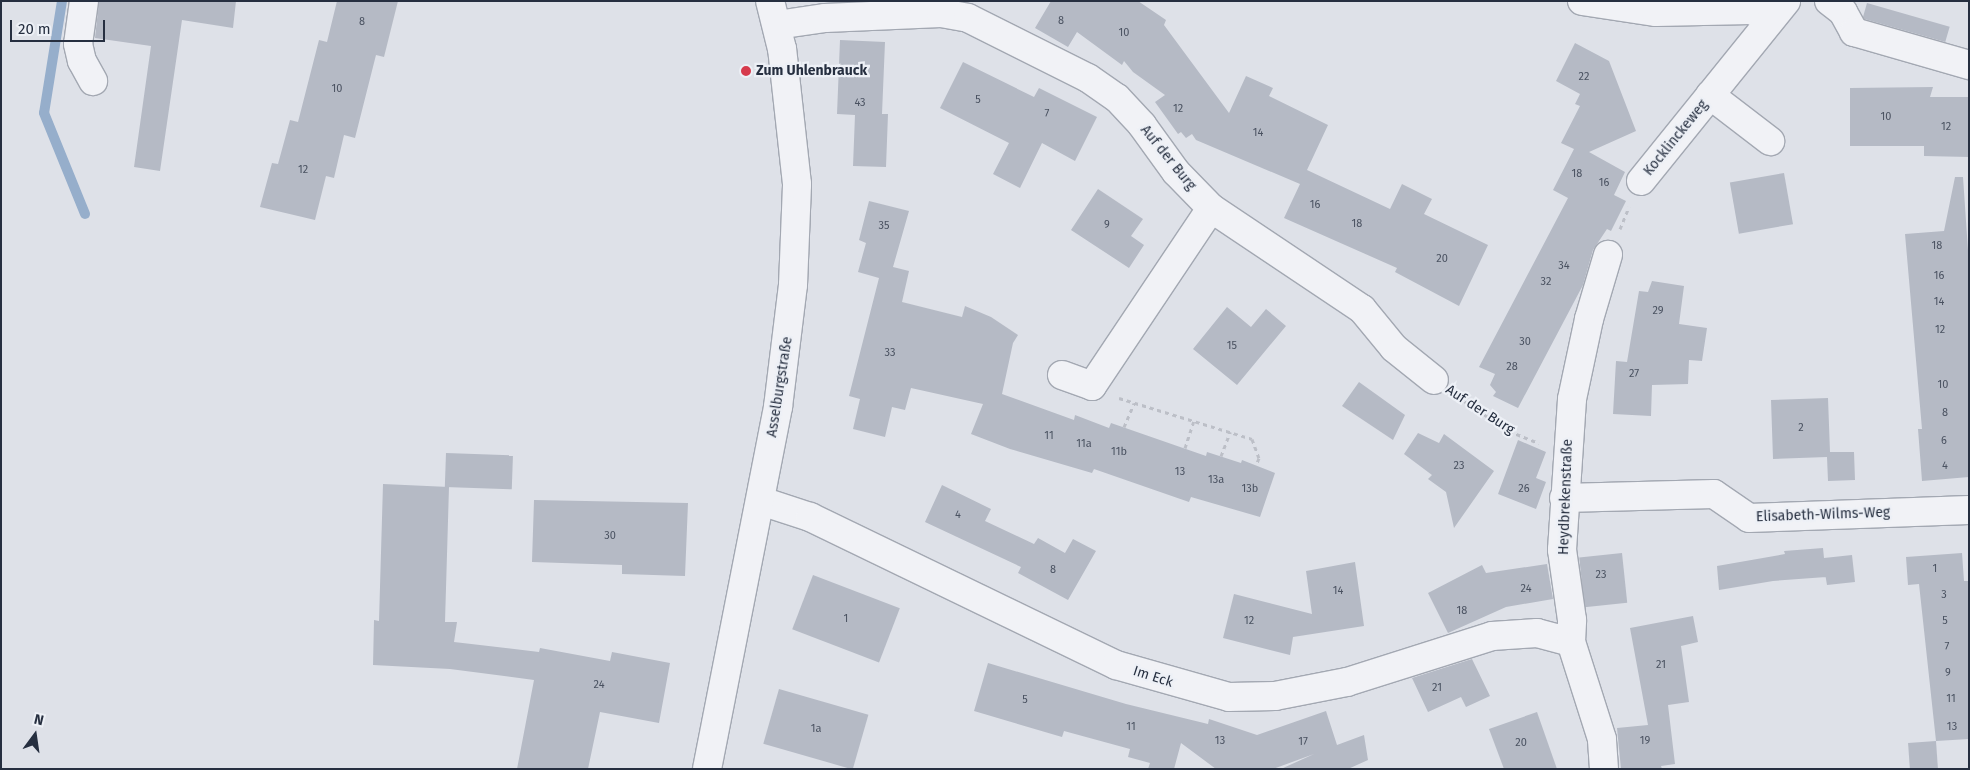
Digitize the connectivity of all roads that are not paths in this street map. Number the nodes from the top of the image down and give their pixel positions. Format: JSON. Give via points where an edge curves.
{"nodes":[{"id":1,"x":84,"y":1,"type":"edge"},
{"id":2,"x":1582,"y":1,"type":"edge"},
{"id":3,"x":1829,"y":1,"type":"edge"},
{"id":4,"x":1778,"y":10,"type":"edge"},
{"id":5,"x":773,"y":13,"type":"edge"},
{"id":6,"x":1969,"y":65,"type":"edge"},
{"id":7,"x":92,"y":81,"type":"dead end"},
{"id":8,"x":1710,"y":95,"type":"junction"},
{"id":9,"x":1770,"y":141,"type":"dead end"},
{"id":10,"x":1641,"y":181,"type":"road end"},
{"id":11,"x":1211,"y":208,"type":"junction"},
{"id":12,"x":1608,"y":255,"type":"road end"},
{"id":13,"x":1062,"y":375,"type":"dead end"},
{"id":14,"x":1434,"y":380,"type":"road end"},
{"id":15,"x":1564,"y":498,"type":"junction"},
{"id":16,"x":761,"y":501,"type":"junction"},
{"id":17,"x":1969,"y":510,"type":"edge"},
{"id":18,"x":1571,"y":642,"type":"junction"},
{"id":19,"x":707,"y":769,"type":"edge"},
{"id":20,"x":1604,"y":769,"type":"edge"}],
"edges":[{"from":1,"to":7,"type":"street","via":[[78,44]]},
{"from":2,"to":4,"type":"street","via":[[1656,12]]},
{"from":3,"to":6,"type":"street","via":[[1843,12],[1854,32]]},
{"from":4,"to":8,"type":"street","name":"Kocklinckeweg"},
{"from":5,"to":11,"type":"street","name":"Auf der Burg","via":[[941,12],[968,18],[1088,78],[1117,98],[1142,125],[1176,172]]},
{"from":5,"to":16,"type":"street","name":"Asselburgstraße","via":[[797,184],[787,355]]},
{"from":8,"to":9,"type":"street","name":"Kocklinckeweg"},
{"from":8,"to":10,"type":"street","name":"Kocklinckeweg"},
{"from":11,"to":13,"type":"street","via":[[1092,386]]},
{"from":11,"to":14,"type":"street","name":"Auf der Burg","via":[[1362,309],[1394,348]]},
{"from":12,"to":15,"type":"street","name":"Heydbrekenstraße","via":[[1581,350],[1566,451]]},
{"from":15,"to":17,"type":"street","name":"Elisabeth-Wilms-Weg","via":[[1714,494],[1750,518]]},
{"from":15,"to":18,"type":"street","name":"Heydbrekenstraße","via":[[1562,550],[1572,620]]},
{"from":16,"to":18,"type":"street","name":"Im Eck","via":[[810,517],[1116,666],[1229,697],[1276,696],[1347,682],[1492,636],[1537,633]]},
{"from":16,"to":19,"type":"street","name":"Asselburgstraße"},
{"from":18,"to":20,"type":"street","name":"Heydbrekenstraße","via":[[1602,739]]}]}
